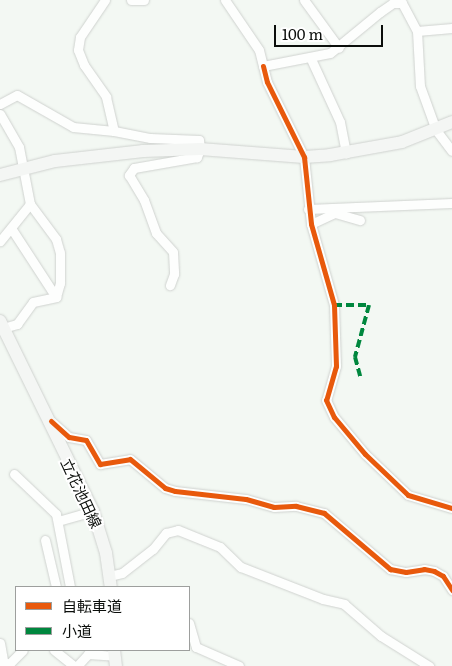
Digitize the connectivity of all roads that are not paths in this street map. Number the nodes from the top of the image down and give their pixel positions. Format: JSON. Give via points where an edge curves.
{"nodes":[{"id":1,"x":105,"y":0,"type":"edge"},
{"id":2,"x":131,"y":0,"type":"edge"},
{"id":3,"x":144,"y":0,"type":"edge"},
{"id":4,"x":225,"y":0,"type":"edge"},
{"id":5,"x":304,"y":0,"type":"edge"},
{"id":6,"x":452,"y":28,"type":"edge"},
{"id":7,"x":417,"y":31,"type":"junction"},
{"id":8,"x":340,"y":48,"type":"junction"},
{"id":9,"x":311,"y":59,"type":"junction"},
{"id":10,"x":263,"y":66,"type":"junction"},
{"id":11,"x":0,"y":104,"type":"edge"},
{"id":12,"x":0,"y":114,"type":"edge"},
{"id":13,"x":452,"y":122,"type":"edge"},
{"id":14,"x":114,"y":130,"type":"junction"},
{"id":15,"x":436,"y":130,"type":"junction"},
{"id":16,"x":200,"y":149,"type":"junction"},
{"id":17,"x":452,"y":151,"type":"edge"},
{"id":18,"x":346,"y":153,"type":"junction"},
{"id":19,"x":304,"y":157,"type":"junction"},
{"id":20,"x":23,"y":168,"type":"junction"},
{"id":21,"x":0,"y":175,"type":"edge"},
{"id":22,"x":452,"y":202,"type":"edge"},
{"id":23,"x":30,"y":204,"type":"junction"},
{"id":24,"x":308,"y":209,"type":"junction"},
{"id":25,"x":360,"y":220,"type":"dead end"},
{"id":26,"x":311,"y":224,"type":"junction"},
{"id":27,"x":11,"y":228,"type":"junction"},
{"id":28,"x":0,"y":241,"type":"edge"},
{"id":29,"x":170,"y":285,"type":"dead end"},
{"id":30,"x":56,"y":298,"type":"junction"},
{"id":31,"x":1,"y":325,"type":"edge"},
{"id":32,"x":51,"y":421,"type":"junction"},
{"id":33,"x":14,"y":474,"type":"dead end"},
{"id":34,"x":452,"y":508,"type":"edge"},
{"id":35,"x":93,"y":511,"type":"junction"},
{"id":36,"x":58,"y":521,"type":"junction"},
{"id":37,"x":45,"y":540,"type":"dead end"},
{"id":38,"x":67,"y":568,"type":"junction"},
{"id":39,"x":52,"y":570,"type":"junction"},
{"id":40,"x":109,"y":584,"type":"edge"},
{"id":41,"x":56,"y":586,"type":"edge"},
{"id":42,"x":70,"y":586,"type":"edge"},
{"id":43,"x":452,"y":590,"type":"edge"},
{"id":44,"x":190,"y":626,"type":"edge"},
{"id":45,"x":0,"y":643,"type":"edge"},
{"id":46,"x":22,"y":651,"type":"edge"},
{"id":47,"x":55,"y":651,"type":"edge"},
{"id":48,"x":115,"y":657,"type":"edge"},
{"id":49,"x":4,"y":665,"type":"edge"},
{"id":50,"x":75,"y":666,"type":"edge"},
{"id":51,"x":239,"y":666,"type":"edge"},
{"id":52,"x":429,"y":666,"type":"edge"}],
"edges":[{"from":1,"to":14,"type":"street","via":[[80,37],[78,50],[84,65],[106,97]]},
{"from":2,"to":3,"type":"street"},
{"from":4,"to":10,"type":"street","via":[[260,50]]},
{"from":5,"to":8,"type":"street"},
{"from":6,"to":7,"type":"street"},
{"from":7,"to":8,"type":"street","via":[[398,1],[361,26]]},
{"from":7,"to":15,"type":"street","via":[[420,86]]},
{"from":8,"to":9,"type":"street"},
{"from":9,"to":10,"type":"street"},
{"from":9,"to":18,"type":"street","via":[[340,122]]},
{"from":10,"to":19,"type":"street","via":[[267,82]]},
{"from":11,"to":14,"type":"street","via":[[17,95],[73,128]]},
{"from":12,"to":20,"type":"street","via":[[14,134]]},
{"from":13,"to":15,"type":"street"},
{"from":14,"to":16,"type":"street","via":[[150,138],[198,140]]},
{"from":15,"to":17,"type":"street"},
{"from":15,"to":18,"type":"street","via":[[402,142]]},
{"from":16,"to":19,"type":"street"},
{"from":16,"to":20,"type":"street","via":[[96,155]]},
{"from":16,"to":29,"type":"street","via":[[197,158],[134,168],[129,175],[144,200],[156,233],[173,252],[174,274]]},
{"from":18,"to":19,"type":"street"},
{"from":19,"to":24,"type":"street"},
{"from":20,"to":21,"type":"street"},
{"from":20,"to":23,"type":"street"},
{"from":22,"to":24,"type":"street"},
{"from":23,"to":27,"type":"street"},
{"from":23,"to":30,"type":"street","via":[[56,239],[60,253],[60,283]]},
{"from":24,"to":26,"type":"street"},
{"from":25,"to":26,"type":"street","via":[[331,214]]},
{"from":26,"to":34,"type":"street","via":[[334,305],[336,366],[326,400],[334,416],[365,454],[408,495]]},
{"from":27,"to":28,"type":"street"},
{"from":27,"to":30,"type":"street"},
{"from":30,"to":31,"type":"street","via":[[33,302],[17,324]]},
{"from":31,"to":32,"type":"street","name":"立花池田線"},
{"from":32,"to":35,"type":"street","name":"立花池田線","via":[[59,445]]},
{"from":32,"to":43,"type":"street","via":[[69,437],[86,440],[100,464],[130,459],[165,488],[175,492],[246,499],[274,506],[296,506],[324,513],[390,569],[406,572],[424,568],[434,571],[443,576]]},
{"from":33,"to":36,"type":"street","via":[[40,496],[40,501],[56,514]]},
{"from":35,"to":36,"type":"street"},
{"from":35,"to":40,"type":"street","name":"立花池田線","via":[[100,529]]},
{"from":36,"to":38,"type":"street"},
{"from":37,"to":39,"type":"street"},
{"from":38,"to":39,"type":"street"},
{"from":38,"to":42,"type":"street"},
{"from":39,"to":41,"type":"street"},
{"from":40,"to":52,"type":"street","via":[[138,562],[166,532],[178,530],[220,547],[242,567],[322,599],[344,604],[382,636]]},
{"from":44,"to":51,"type":"street","via":[[196,647]]},
{"from":45,"to":49,"type":"street"},
{"from":46,"to":49,"type":"street"},
{"from":47,"to":50,"type":"street"},
{"from":48,"to":50,"type":"street","via":[[88,654]]}]}
